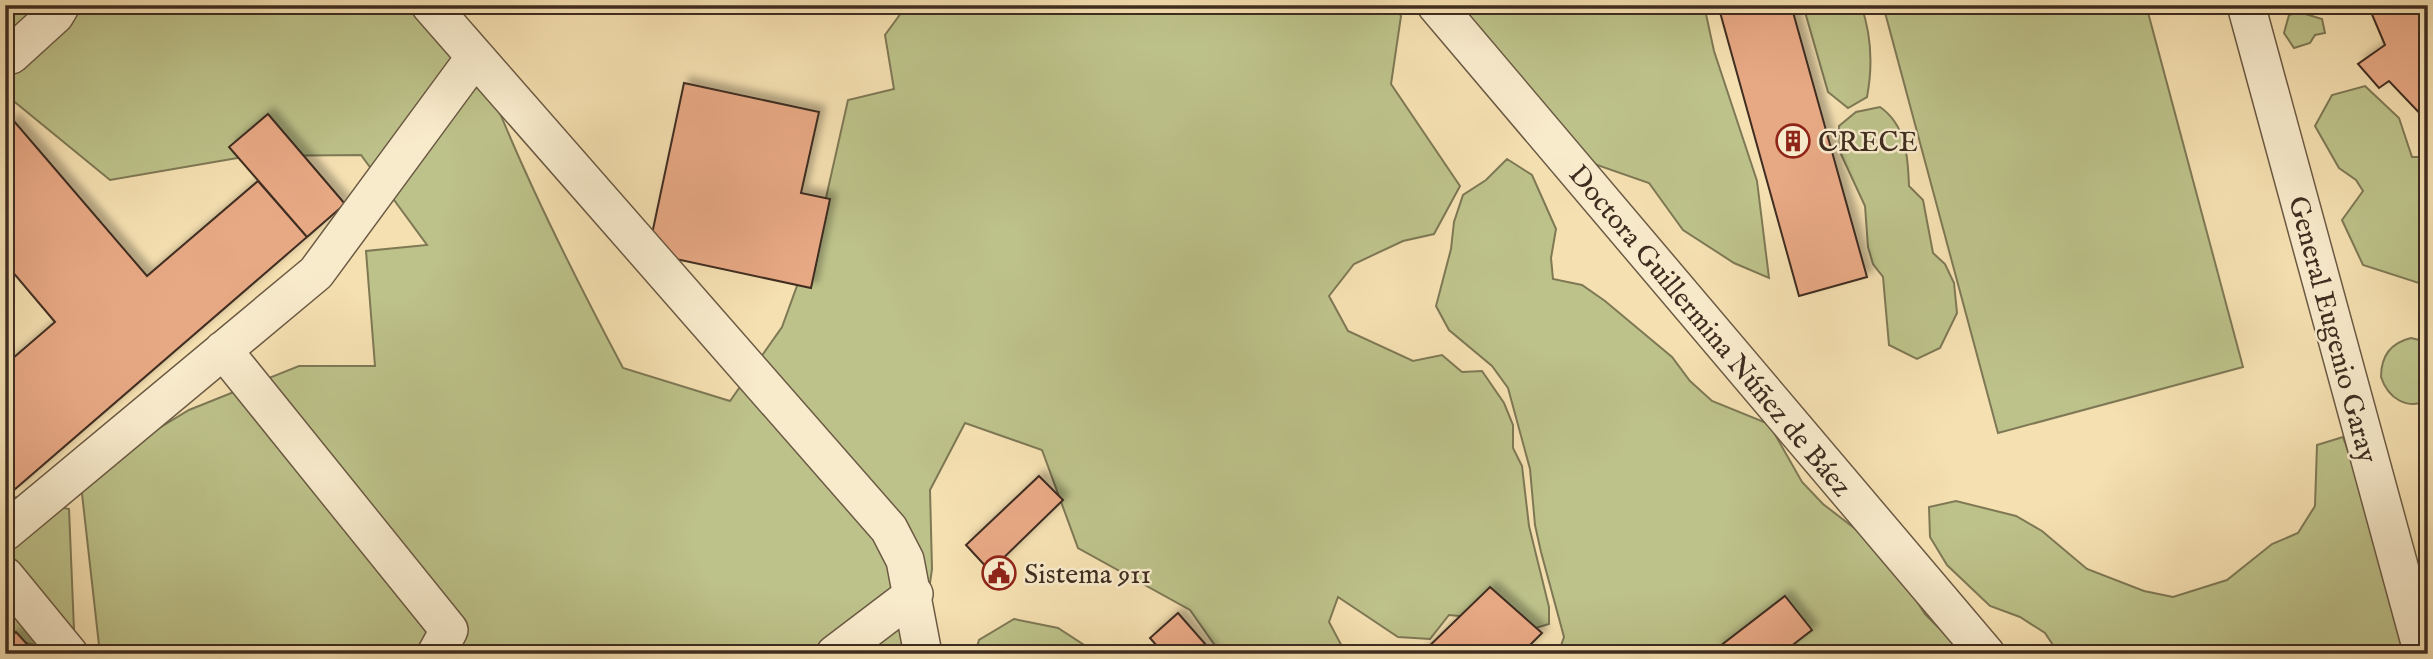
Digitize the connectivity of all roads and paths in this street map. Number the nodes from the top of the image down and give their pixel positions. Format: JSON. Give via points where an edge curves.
{"nodes":[{"id":1,"x":61,"y":5,"type":"edge"},
{"id":2,"x":430,"y":5,"type":"edge"},
{"id":3,"x":1436,"y":5,"type":"edge"},
{"id":4,"x":2246,"y":5,"type":"edge"},
{"id":5,"x":475,"y":57,"type":"junction"},
{"id":6,"x":7,"y":62,"type":"edge"},
{"id":7,"x":223,"y":350,"type":"junction"},
{"id":8,"x":5,"y":532,"type":"edge"},
{"id":9,"x":5,"y":576,"type":"edge"},
{"id":10,"x":914,"y":594,"type":"junction"},
{"id":11,"x":69,"y":654,"type":"edge"},
{"id":12,"x":436,"y":654,"type":"edge"},
{"id":13,"x":835,"y":654,"type":"edge"},
{"id":14,"x":923,"y":654,"type":"edge"},
{"id":15,"x":1986,"y":654,"type":"edge"},
{"id":16,"x":2423,"y":654,"type":"edge"}],
"edges":[{"from":1,"to":6,"type":"street"},
{"from":2,"to":5,"type":"street"},
{"from":3,"to":15,"type":"street","name":"Doctora Guillermina Núñez de Báez"},
{"from":4,"to":16,"type":"street","name":"General Eugenio Garay"},
{"from":5,"to":7,"type":"street","via":[[316,273]]},
{"from":5,"to":10,"type":"street","via":[[889,529],[905,560]]},
{"from":7,"to":8,"type":"street"},
{"from":7,"to":12,"type":"street","via":[[449,630]]},
{"from":9,"to":11,"type":"street"},
{"from":10,"to":13,"type":"street"},
{"from":10,"to":14,"type":"street"}]}
